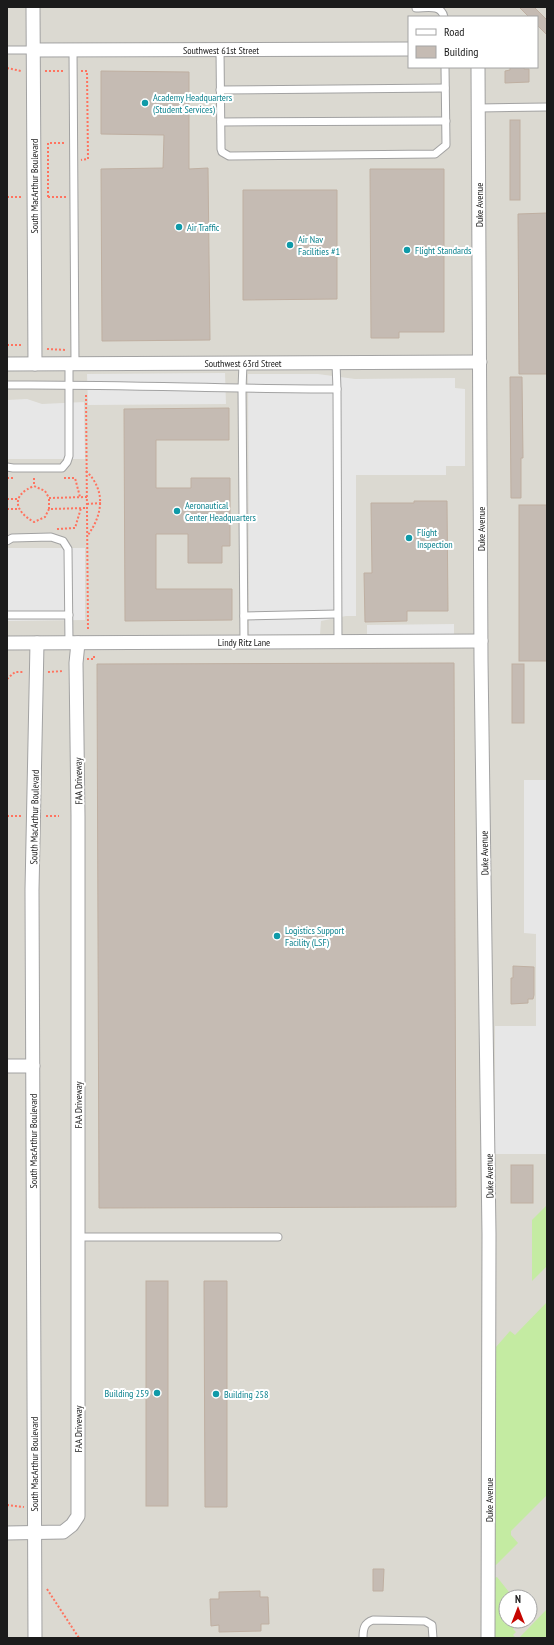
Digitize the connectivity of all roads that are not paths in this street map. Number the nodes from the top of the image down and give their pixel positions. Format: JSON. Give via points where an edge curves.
{"nodes":[{"id":1,"x":33,"y":7,"type":"edge"},
{"id":2,"x":416,"y":8,"type":"edge"},
{"id":3,"x":444,"y":16,"type":"edge"},
{"id":4,"x":408,"y":49,"type":"edge"},
{"id":5,"x":7,"y":50,"type":"edge"},
{"id":6,"x":33,"y":50,"type":"junction"},
{"id":7,"x":73,"y":50,"type":"junction"},
{"id":8,"x":220,"y":50,"type":"junction"},
{"id":9,"x":445,"y":68,"type":"edge"},
{"id":10,"x":478,"y":68,"type":"edge"},
{"id":11,"x":445,"y":88,"type":"junction"},
{"id":12,"x":220,"y":90,"type":"junction"},
{"id":13,"x":547,"y":107,"type":"edge"},
{"id":14,"x":479,"y":108,"type":"junction"},
{"id":15,"x":446,"y":120,"type":"junction"},
{"id":16,"x":220,"y":122,"type":"junction"},
{"id":17,"x":480,"y":362,"type":"junction"},
{"id":18,"x":243,"y":363,"type":"junction"},
{"id":19,"x":336,"y":363,"type":"junction"},
{"id":20,"x":7,"y":364,"type":"edge"},
{"id":21,"x":35,"y":364,"type":"junction"},
{"id":22,"x":72,"y":364,"type":"junction"},
{"id":23,"x":7,"y":385,"type":"edge"},
{"id":24,"x":69,"y":385,"type":"junction"},
{"id":25,"x":242,"y":389,"type":"junction"},
{"id":26,"x":337,"y":389,"type":"junction"},
{"id":27,"x":7,"y":467,"type":"edge"},
{"id":28,"x":7,"y":541,"type":"edge"},
{"id":29,"x":338,"y":614,"type":"junction"},
{"id":30,"x":7,"y":615,"type":"edge"},
{"id":31,"x":69,"y":615,"type":"junction"},
{"id":32,"x":244,"y":616,"type":"junction"},
{"id":33,"x":78,"y":640,"type":"junction"},
{"id":34,"x":244,"y":642,"type":"junction"},
{"id":35,"x":338,"y":642,"type":"junction"},
{"id":36,"x":481,"y":642,"type":"junction"},
{"id":37,"x":7,"y":643,"type":"edge"},
{"id":38,"x":37,"y":643,"type":"junction"},
{"id":39,"x":7,"y":1066,"type":"edge"},
{"id":40,"x":33,"y":1066,"type":"junction"},
{"id":41,"x":78,"y":1236,"type":"junction"},
{"id":42,"x":278,"y":1237,"type":"dead end"},
{"id":43,"x":7,"y":1532,"type":"edge"},
{"id":44,"x":35,"y":1533,"type":"junction"},
{"id":45,"x":35,"y":1638,"type":"edge"},
{"id":46,"x":363,"y":1638,"type":"edge"},
{"id":47,"x":433,"y":1638,"type":"edge"},
{"id":48,"x":488,"y":1638,"type":"edge"}],
"edges":[{"from":1,"to":6,"type":"street","name":"South MacArthur Boulevard"},
{"from":2,"to":3,"type":"lane","via":[[437,7]]},
{"from":4,"to":8,"type":"street","name":"Southwest 61st Street"},
{"from":5,"to":6,"type":"lane"},
{"from":6,"to":7,"type":"street","name":"Southwest 61st Street"},
{"from":6,"to":21,"type":"street","name":"South MacArthur Boulevard"},
{"from":7,"to":8,"type":"street","name":"Southwest 61st Street"},
{"from":7,"to":22,"type":"lane"},
{"from":8,"to":12,"type":"lane"},
{"from":9,"to":11,"type":"lane"},
{"from":10,"to":14,"type":"street","name":"Duke Avenue"},
{"from":11,"to":12,"type":"lane"},
{"from":11,"to":15,"type":"lane"},
{"from":12,"to":16,"type":"lane"},
{"from":13,"to":14,"type":"lane"},
{"from":14,"to":17,"type":"street","name":"Duke Avenue"},
{"from":15,"to":16,"type":"lane"},
{"from":15,"to":16,"type":"lane","via":[[446,146],[435,154],[229,156],[221,149]]},
{"from":17,"to":19,"type":"street","name":"Southwest 63rd Street"},
{"from":17,"to":36,"type":"street","name":"Duke Avenue"},
{"from":18,"to":19,"type":"street","name":"Southwest 63rd Street"},
{"from":18,"to":22,"type":"street","name":"Southwest 63rd Street"},
{"from":18,"to":25,"type":"lane"},
{"from":19,"to":26,"type":"lane"},
{"from":20,"to":21,"type":"street","name":"Southwest 63rd Street"},
{"from":21,"to":22,"type":"street","name":"Southwest 63rd Street"},
{"from":22,"to":24,"type":"lane"},
{"from":23,"to":24,"type":"lane"},
{"from":24,"to":25,"type":"lane"},
{"from":24,"to":27,"type":"lane","via":[[69,456],[62,468]]},
{"from":25,"to":26,"type":"lane"},
{"from":25,"to":32,"type":"lane"},
{"from":26,"to":29,"type":"lane"},
{"from":28,"to":31,"type":"lane","via":[[12,538],[51,537],[64,541],[68,549]]},
{"from":29,"to":32,"type":"lane"},
{"from":29,"to":35,"type":"lane"},
{"from":30,"to":31,"type":"lane"},
{"from":31,"to":33,"type":"lane"},
{"from":32,"to":34,"type":"lane"},
{"from":33,"to":34,"type":"street","name":"Lindy Ritz Lane"},
{"from":33,"to":38,"type":"street","name":"Lindy Ritz Lane"},
{"from":33,"to":41,"type":"street","name":"FAA Driveway"},
{"from":34,"to":35,"type":"street","name":"Lindy Ritz Lane"},
{"from":35,"to":36,"type":"street","name":"Lindy Ritz Lane"},
{"from":36,"to":48,"type":"street","name":"Duke Avenue","via":[[489,1234]]},
{"from":37,"to":38,"type":"street","name":"Lindy Ritz Lane"},
{"from":38,"to":40,"type":"street","name":"South MacArthur Boulevard","via":[[32,890]]},
{"from":39,"to":40,"type":"street"},
{"from":40,"to":44,"type":"street","name":"South MacArthur Boulevard"},
{"from":41,"to":42,"type":"lane"},
{"from":41,"to":44,"type":"street","name":"FAA Driveway","via":[[78,1516],[63,1532]]},
{"from":43,"to":44,"type":"street","name":"FAA Driveway"},
{"from":44,"to":45,"type":"street","name":"South MacArthur Boulevard"},
{"from":46,"to":47,"type":"lane","via":[[364,1627],[373,1620],[424,1620],[432,1625]]}]}
